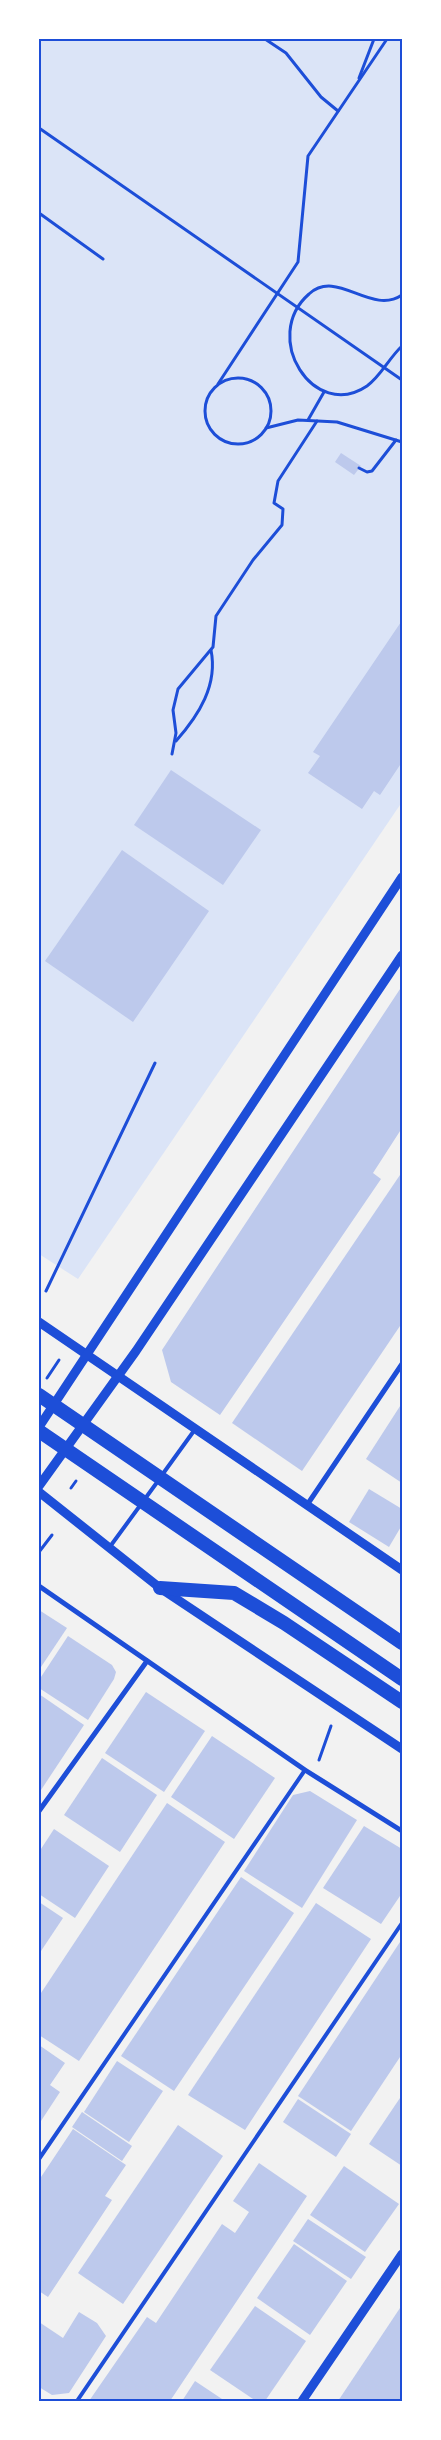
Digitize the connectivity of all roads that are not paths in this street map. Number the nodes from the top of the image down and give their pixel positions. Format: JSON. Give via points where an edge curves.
{"nodes":[{"id":1,"x":402,"y":877,"type":"edge"},
{"id":2,"x":402,"y":955,"type":"edge"},
{"id":3,"x":39,"y":1322,"type":"edge"},
{"id":4,"x":86,"y":1354,"type":"junction"},
{"id":5,"x":402,"y":1364,"type":"edge"},
{"id":6,"x":118,"y":1377,"type":"junction"},
{"id":7,"x":39,"y":1395,"type":"edge"},
{"id":8,"x":196,"y":1428,"type":"junction"},
{"id":9,"x":39,"y":1429,"type":"edge"},
{"id":10,"x":39,"y":1486,"type":"edge"},
{"id":11,"x":39,"y":1492,"type":"edge"},
{"id":12,"x":308,"y":1505,"type":"junction"},
{"id":13,"x":108,"y":1549,"type":"junction"},
{"id":14,"x":402,"y":1570,"type":"edge"},
{"id":15,"x":39,"y":1586,"type":"edge"},
{"id":16,"x":160,"y":1588,"type":"junction"},
{"id":17,"x":402,"y":1643,"type":"edge"},
{"id":18,"x":147,"y":1661,"type":"junction"},
{"id":19,"x":402,"y":1678,"type":"edge"},
{"id":20,"x":402,"y":1702,"type":"edge"},
{"id":21,"x":402,"y":1749,"type":"edge"},
{"id":22,"x":306,"y":1770,"type":"junction"},
{"id":23,"x":39,"y":1811,"type":"edge"},
{"id":24,"x":402,"y":1831,"type":"edge"},
{"id":25,"x":402,"y":1923,"type":"edge"},
{"id":26,"x":39,"y":2159,"type":"edge"},
{"id":27,"x":402,"y":2254,"type":"edge"},
{"id":28,"x":77,"y":2401,"type":"edge"},
{"id":29,"x":302,"y":2401,"type":"edge"}],
"edges":[{"from":1,"to":4,"type":"street"},
{"from":2,"to":6,"type":"street"},
{"from":3,"to":4,"type":"street"},
{"from":4,"to":6,"type":"street"},
{"from":4,"to":9,"type":"street"},
{"from":5,"to":12,"type":"street"},
{"from":6,"to":8,"type":"street"},
{"from":6,"to":10,"type":"street"},
{"from":7,"to":17,"type":"highway"},
{"from":8,"to":12,"type":"street"},
{"from":8,"to":13,"type":"lane"},
{"from":9,"to":19,"type":"highway"},
{"from":11,"to":13,"type":"street"},
{"from":12,"to":14,"type":"street"},
{"from":13,"to":16,"type":"street"},
{"from":15,"to":18,"type":"street"},
{"from":16,"to":20,"type":"highway","via":[[234,1593]]},
{"from":16,"to":21,"type":"street"},
{"from":18,"to":22,"type":"street"},
{"from":18,"to":23,"type":"street"},
{"from":22,"to":24,"type":"street"},
{"from":22,"to":26,"type":"lane"},
{"from":25,"to":28,"type":"lane"},
{"from":27,"to":29,"type":"street"}]}
